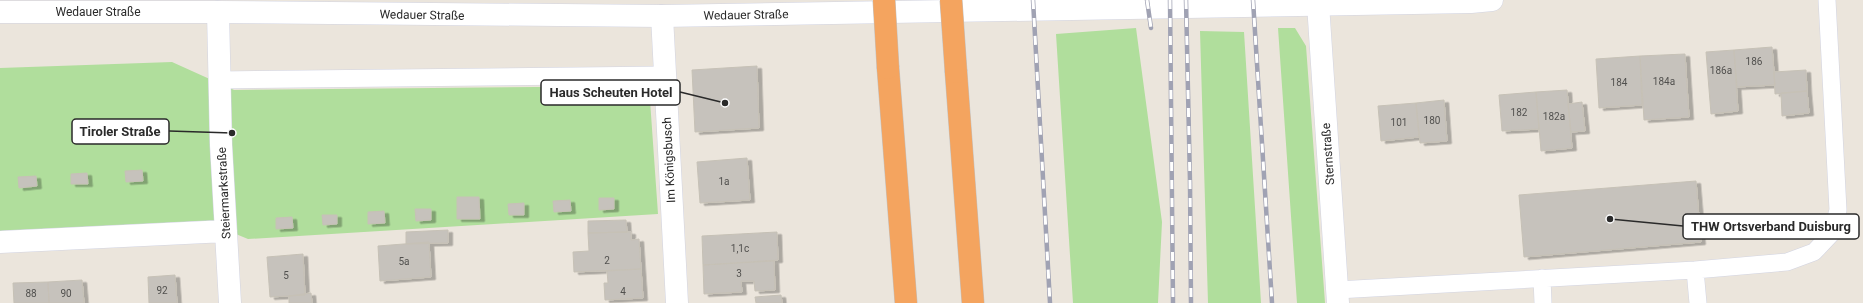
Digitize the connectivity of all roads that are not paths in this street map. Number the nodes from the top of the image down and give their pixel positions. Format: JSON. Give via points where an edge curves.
{"nodes":[{"id":1,"x":884,"y":0,"type":"edge"},
{"id":2,"x":951,"y":0,"type":"edge"},
{"id":3,"x":1492,"y":0,"type":"edge"},
{"id":4,"x":1827,"y":0,"type":"edge"},
{"id":5,"x":1318,"y":4,"type":"junction"},
{"id":6,"x":0,"y":12,"type":"edge"},
{"id":7,"x":218,"y":12,"type":"junction"},
{"id":8,"x":662,"y":16,"type":"junction"},
{"id":9,"x":665,"y":75,"type":"junction"},
{"id":10,"x":220,"y":80,"type":"junction"},
{"id":11,"x":226,"y":231,"type":"junction"},
{"id":12,"x":0,"y":242,"type":"edge"},
{"id":13,"x":1695,"y":270,"type":"junction"},
{"id":14,"x":1542,"y":278,"type":"junction"},
{"id":15,"x":1338,"y":296,"type":"edge"},
{"id":16,"x":230,"y":303,"type":"edge"},
{"id":17,"x":677,"y":303,"type":"edge"},
{"id":18,"x":906,"y":303,"type":"edge"},
{"id":19,"x":973,"y":303,"type":"edge"},
{"id":20,"x":1544,"y":303,"type":"edge"},
{"id":21,"x":1698,"y":303,"type":"edge"}],
"edges":[{"from":1,"to":18,"type":"highway","bridge":true},
{"from":2,"to":19,"type":"highway","bridge":true},
{"from":3,"to":5,"type":"street","name":"Wedauer Straße"},
{"from":4,"to":13,"type":"lane","via":[[1838,210],[1832,233],[1814,252],[1787,262]]},
{"from":5,"to":8,"type":"street","name":"Wedauer Straße"},
{"from":5,"to":15,"type":"street","name":"Sternstraße"},
{"from":6,"to":7,"type":"street","name":"Wedauer Straße"},
{"from":7,"to":8,"type":"street","name":"Wedauer Straße"},
{"from":7,"to":10,"type":"street","name":"Steiermarkstraße"},
{"from":8,"to":9,"type":"street","name":"Im Königsbusch"},
{"from":9,"to":10,"type":"lane"},
{"from":9,"to":17,"type":"street","name":"Im Königsbusch"},
{"from":10,"to":11,"type":"street","name":"Steiermarkstraße"},
{"from":11,"to":12,"type":"street"},
{"from":11,"to":16,"type":"street","name":"Steiermarkstraße"},
{"from":13,"to":14,"type":"lane"},
{"from":13,"to":21,"type":"lane"},
{"from":14,"to":15,"type":"lane"},
{"from":14,"to":20,"type":"lane"}]}
